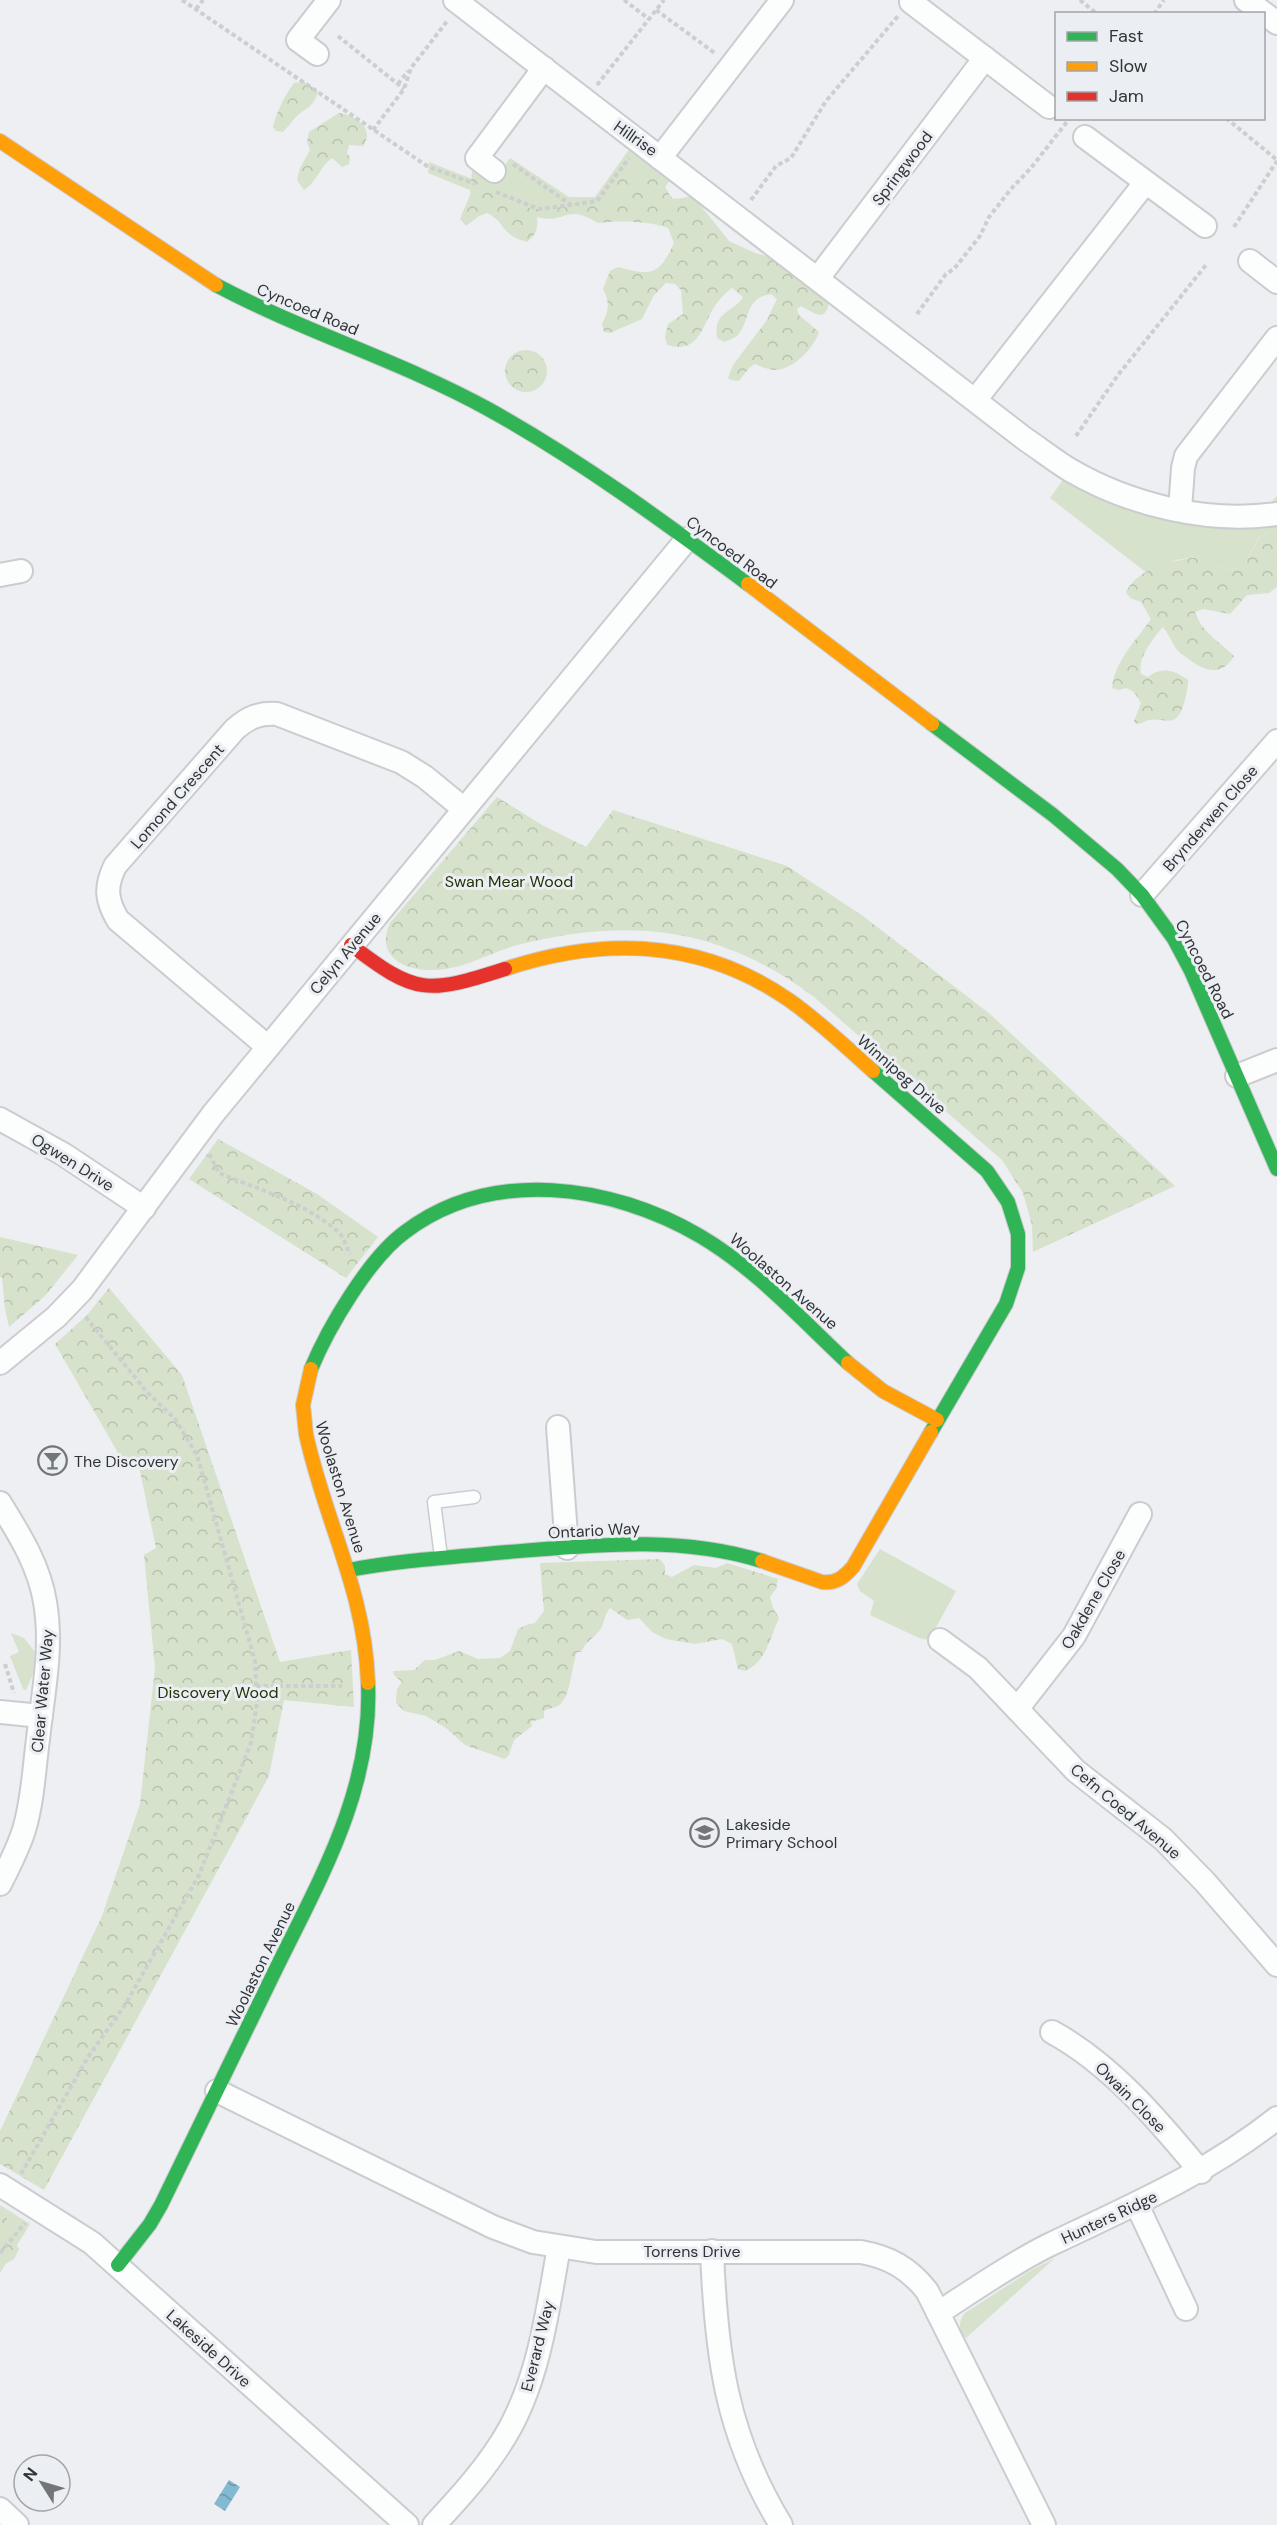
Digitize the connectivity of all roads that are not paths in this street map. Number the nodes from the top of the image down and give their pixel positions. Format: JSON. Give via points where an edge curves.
{"nodes":[{"id":1,"x":329,"y":0,"type":"edge"},
{"id":2,"x":782,"y":0,"type":"edge"},
{"id":3,"x":1246,"y":0,"type":"edge"},
{"id":4,"x":458,"y":2,"type":"edge"},
{"id":5,"x":911,"y":2,"type":"road end"},
{"id":6,"x":1262,"y":12,"type":"edge"},
{"id":7,"x":317,"y":54,"type":"dead end"},
{"id":8,"x":985,"y":58,"type":"junction"},
{"id":9,"x":544,"y":68,"type":"junction"},
{"id":10,"x":1049,"y":107,"type":"dead end"},
{"id":11,"x":1085,"y":137,"type":"dead end"},
{"id":12,"x":0,"y":141,"type":"edge"},
{"id":13,"x":660,"y":158,"type":"junction"},
{"id":14,"x":493,"y":180,"type":"road end"},
{"id":15,"x":1145,"y":183,"type":"junction"},
{"id":16,"x":1205,"y":226,"type":"dead end"},
{"id":17,"x":1250,"y":261,"type":"dead end"},
{"id":18,"x":818,"y":278,"type":"junction"},
{"id":19,"x":1277,"y":282,"type":"edge"},
{"id":20,"x":1277,"y":338,"type":"edge"},
{"id":21,"x":976,"y":399,"type":"junction"},
{"id":22,"x":1180,"y":510,"type":"junction"},
{"id":23,"x":1277,"y":514,"type":"edge"},
{"id":24,"x":687,"y":539,"type":"junction"},
{"id":25,"x":1277,"y":741,"type":"edge"},
{"id":26,"x":464,"y":810,"type":"junction"},
{"id":27,"x":1142,"y":895,"type":"junction"},
{"id":28,"x":351,"y":945,"type":"junction"},
{"id":29,"x":268,"y":1047,"type":"junction"},
{"id":30,"x":1277,"y":1060,"type":"edge"},
{"id":31,"x":1238,"y":1076,"type":"junction"},
{"id":32,"x":0,"y":1119,"type":"edge"},
{"id":33,"x":1277,"y":1169,"type":"edge"},
{"id":34,"x":144,"y":1208,"type":"junction"},
{"id":35,"x":0,"y":1363,"type":"edge"},
{"id":36,"x":937,"y":1420,"type":"junction"},
{"id":37,"x":558,"y":1427,"type":"dead end"},
{"id":38,"x":474,"y":1497,"type":"dead end"},
{"id":39,"x":0,"y":1503,"type":"edge"},
{"id":40,"x":1140,"y":1514,"type":"dead end"},
{"id":41,"x":567,"y":1548,"type":"junction"},
{"id":42,"x":441,"y":1558,"type":"junction"},
{"id":43,"x":349,"y":1570,"type":"junction"},
{"id":44,"x":836,"y":1581,"type":"joint"},
{"id":45,"x":940,"y":1640,"type":"dead end"},
{"id":46,"x":8,"y":1705,"type":"edge"},
{"id":47,"x":1017,"y":1709,"type":"junction"},
{"id":48,"x":41,"y":1716,"type":"junction"},
{"id":49,"x":0,"y":1884,"type":"edge"},
{"id":50,"x":1277,"y":1965,"type":"edge"},
{"id":51,"x":1052,"y":2032,"type":"dead end"},
{"id":52,"x":217,"y":2091,"type":"junction"},
{"id":53,"x":1277,"y":2118,"type":"edge"},
{"id":54,"x":1201,"y":2172,"type":"junction"},
{"id":55,"x":9,"y":2182,"type":"edge"},
{"id":56,"x":1137,"y":2205,"type":"junction"},
{"id":57,"x":559,"y":2247,"type":"junction"},
{"id":58,"x":711,"y":2251,"type":"junction"},
{"id":59,"x":118,"y":2265,"type":"junction"},
{"id":60,"x":1186,"y":2309,"type":"dead end"},
{"id":61,"x":938,"y":2313,"type":"junction"},
{"id":62,"x":0,"y":2509,"type":"edge"},
{"id":63,"x":17,"y":2525,"type":"edge"},
{"id":64,"x":407,"y":2525,"type":"edge"},
{"id":65,"x":434,"y":2525,"type":"edge"},
{"id":66,"x":782,"y":2525,"type":"edge"},
{"id":67,"x":1044,"y":2525,"type":"edge"}],
"edges":[{"from":1,"to":7,"type":"street","via":[[298,40]]},
{"from":2,"to":13,"type":"street","name":"Hillrise"},
{"from":3,"to":6,"type":"street"},
{"from":4,"to":9,"type":"street","name":"Hillrise"},
{"from":5,"to":8,"type":"street"},
{"from":8,"to":10,"type":"street"},
{"from":8,"to":18,"type":"street","name":"Springwood"},
{"from":9,"to":13,"type":"street","name":"Hillrise"},
{"from":9,"to":14,"type":"street","via":[[477,158]]},
{"from":11,"to":15,"type":"street"},
{"from":12,"to":24,"type":"street","name":"Cyncoed Road","via":[[206,280],[253,305],[479,404],[594,474]]},
{"from":13,"to":18,"type":"street"},
{"from":15,"to":16,"type":"street"},
{"from":15,"to":21,"type":"street"},
{"from":17,"to":19,"type":"street"},
{"from":18,"to":21,"type":"street"},
{"from":20,"to":22,"type":"street","via":[[1186,456]]},
{"from":21,"to":22,"type":"street","via":[[1070,470],[1133,499]]},
{"from":22,"to":23,"type":"street","via":[[1228,517]]},
{"from":24,"to":26,"type":"street","name":"Celyn Avenue"},
{"from":24,"to":27,"type":"street","name":"Cyncoed Road","via":[[1053,815]]},
{"from":25,"to":27,"type":"street","name":"Brynderwen Close"},
{"from":26,"to":28,"type":"street","name":"Celyn Avenue"},
{"from":26,"to":29,"type":"street","name":"Lomond Crescent","via":[[401,762],[277,714],[262,713],[235,729],[115,866],[107,894],[118,920]]},
{"from":27,"to":31,"type":"street","name":"Cyncoed Road","via":[[1182,952]]},
{"from":28,"to":29,"type":"street","name":"Celyn Avenue"},
{"from":28,"to":36,"type":"street","name":"Winnipeg Drive","via":[[393,975],[425,986],[454,983],[569,952],[621,946],[673,951],[754,978],[810,1015],[987,1171],[999,1185],[1015,1218],[1020,1254],[1014,1288]]},
{"from":29,"to":34,"type":"street","name":"Celyn Avenue"},
{"from":30,"to":31,"type":"street"},
{"from":31,"to":33,"type":"street","name":"Cyncoed Road"},
{"from":32,"to":34,"type":"street","name":"Ogwen Drive","via":[[63,1154]]},
{"from":34,"to":35,"type":"street","name":"Celyn Avenue","via":[[72,1301]]},
{"from":36,"to":43,"type":"street","name":"Woolaston Avenue","via":[[877,1386],[731,1254],[693,1231],[608,1199],[558,1190],[506,1190],[472,1196],[421,1219],[393,1242],[372,1266],[306,1382],[303,1404],[309,1447]]},
{"from":36,"to":44,"type":"street","name":"Winnipeg Drive","via":[[853,1567]]},
{"from":37,"to":41,"type":"street"},
{"from":38,"to":42,"type":"lane","via":[[435,1502]]},
{"from":39,"to":48,"type":"street","name":"Clear Water Way","via":[[29,1550],[45,1600],[48,1653]]},
{"from":40,"to":47,"type":"street","name":"Oakdene Close","via":[[1074,1636]]},
{"from":41,"to":42,"type":"street","name":"Ontario Way"},
{"from":41,"to":44,"type":"street","name":"Ontario Way","via":[[642,1544],[714,1548],[818,1581]]},
{"from":42,"to":43,"type":"street","name":"Ontario Way"},
{"from":43,"to":52,"type":"street","name":"Woolaston Avenue","via":[[365,1636],[368,1675],[366,1738],[360,1775],[340,1837]]},
{"from":45,"to":47,"type":"street","name":"Cefn Coed Avenue","via":[[978,1668]]},
{"from":46,"to":48,"type":"street"},
{"from":47,"to":50,"type":"street","name":"Cefn Coed Avenue","via":[[1076,1771],[1169,1845]]},
{"from":48,"to":49,"type":"street","name":"Clear Water Way","via":[[29,1813]]},
{"from":51,"to":54,"type":"street","name":"Owain Close","via":[[1078,2047],[1116,2079]]},
{"from":52,"to":57,"type":"street","name":"Torrens Drive","via":[[494,2227]]},
{"from":52,"to":59,"type":"street","name":"Woolaston Avenue","via":[[161,2205]]},
{"from":53,"to":54,"type":"street","name":"Hunters Ridge"},
{"from":54,"to":56,"type":"street","name":"Hunters Ridge"},
{"from":55,"to":59,"type":"street","name":"Lakeside Drive"},
{"from":56,"to":60,"type":"street"},
{"from":56,"to":61,"type":"street","name":"Hunters Ridge","via":[[1028,2256]]},
{"from":57,"to":58,"type":"street","name":"Torrens Drive","via":[[596,2252]]},
{"from":57,"to":65,"type":"street","name":"Everard Way","via":[[536,2363],[523,2399],[497,2449]]},
{"from":58,"to":61,"type":"street","name":"Torrens Drive","via":[[878,2255],[919,2281]]},
{"from":58,"to":66,"type":"street","via":[[717,2344],[730,2409],[756,2482]]},
{"from":59,"to":64,"type":"street","name":"Lakeside Drive"},
{"from":61,"to":67,"type":"street","name":"Torrens Drive"},
{"from":62,"to":63,"type":"street"}]}
